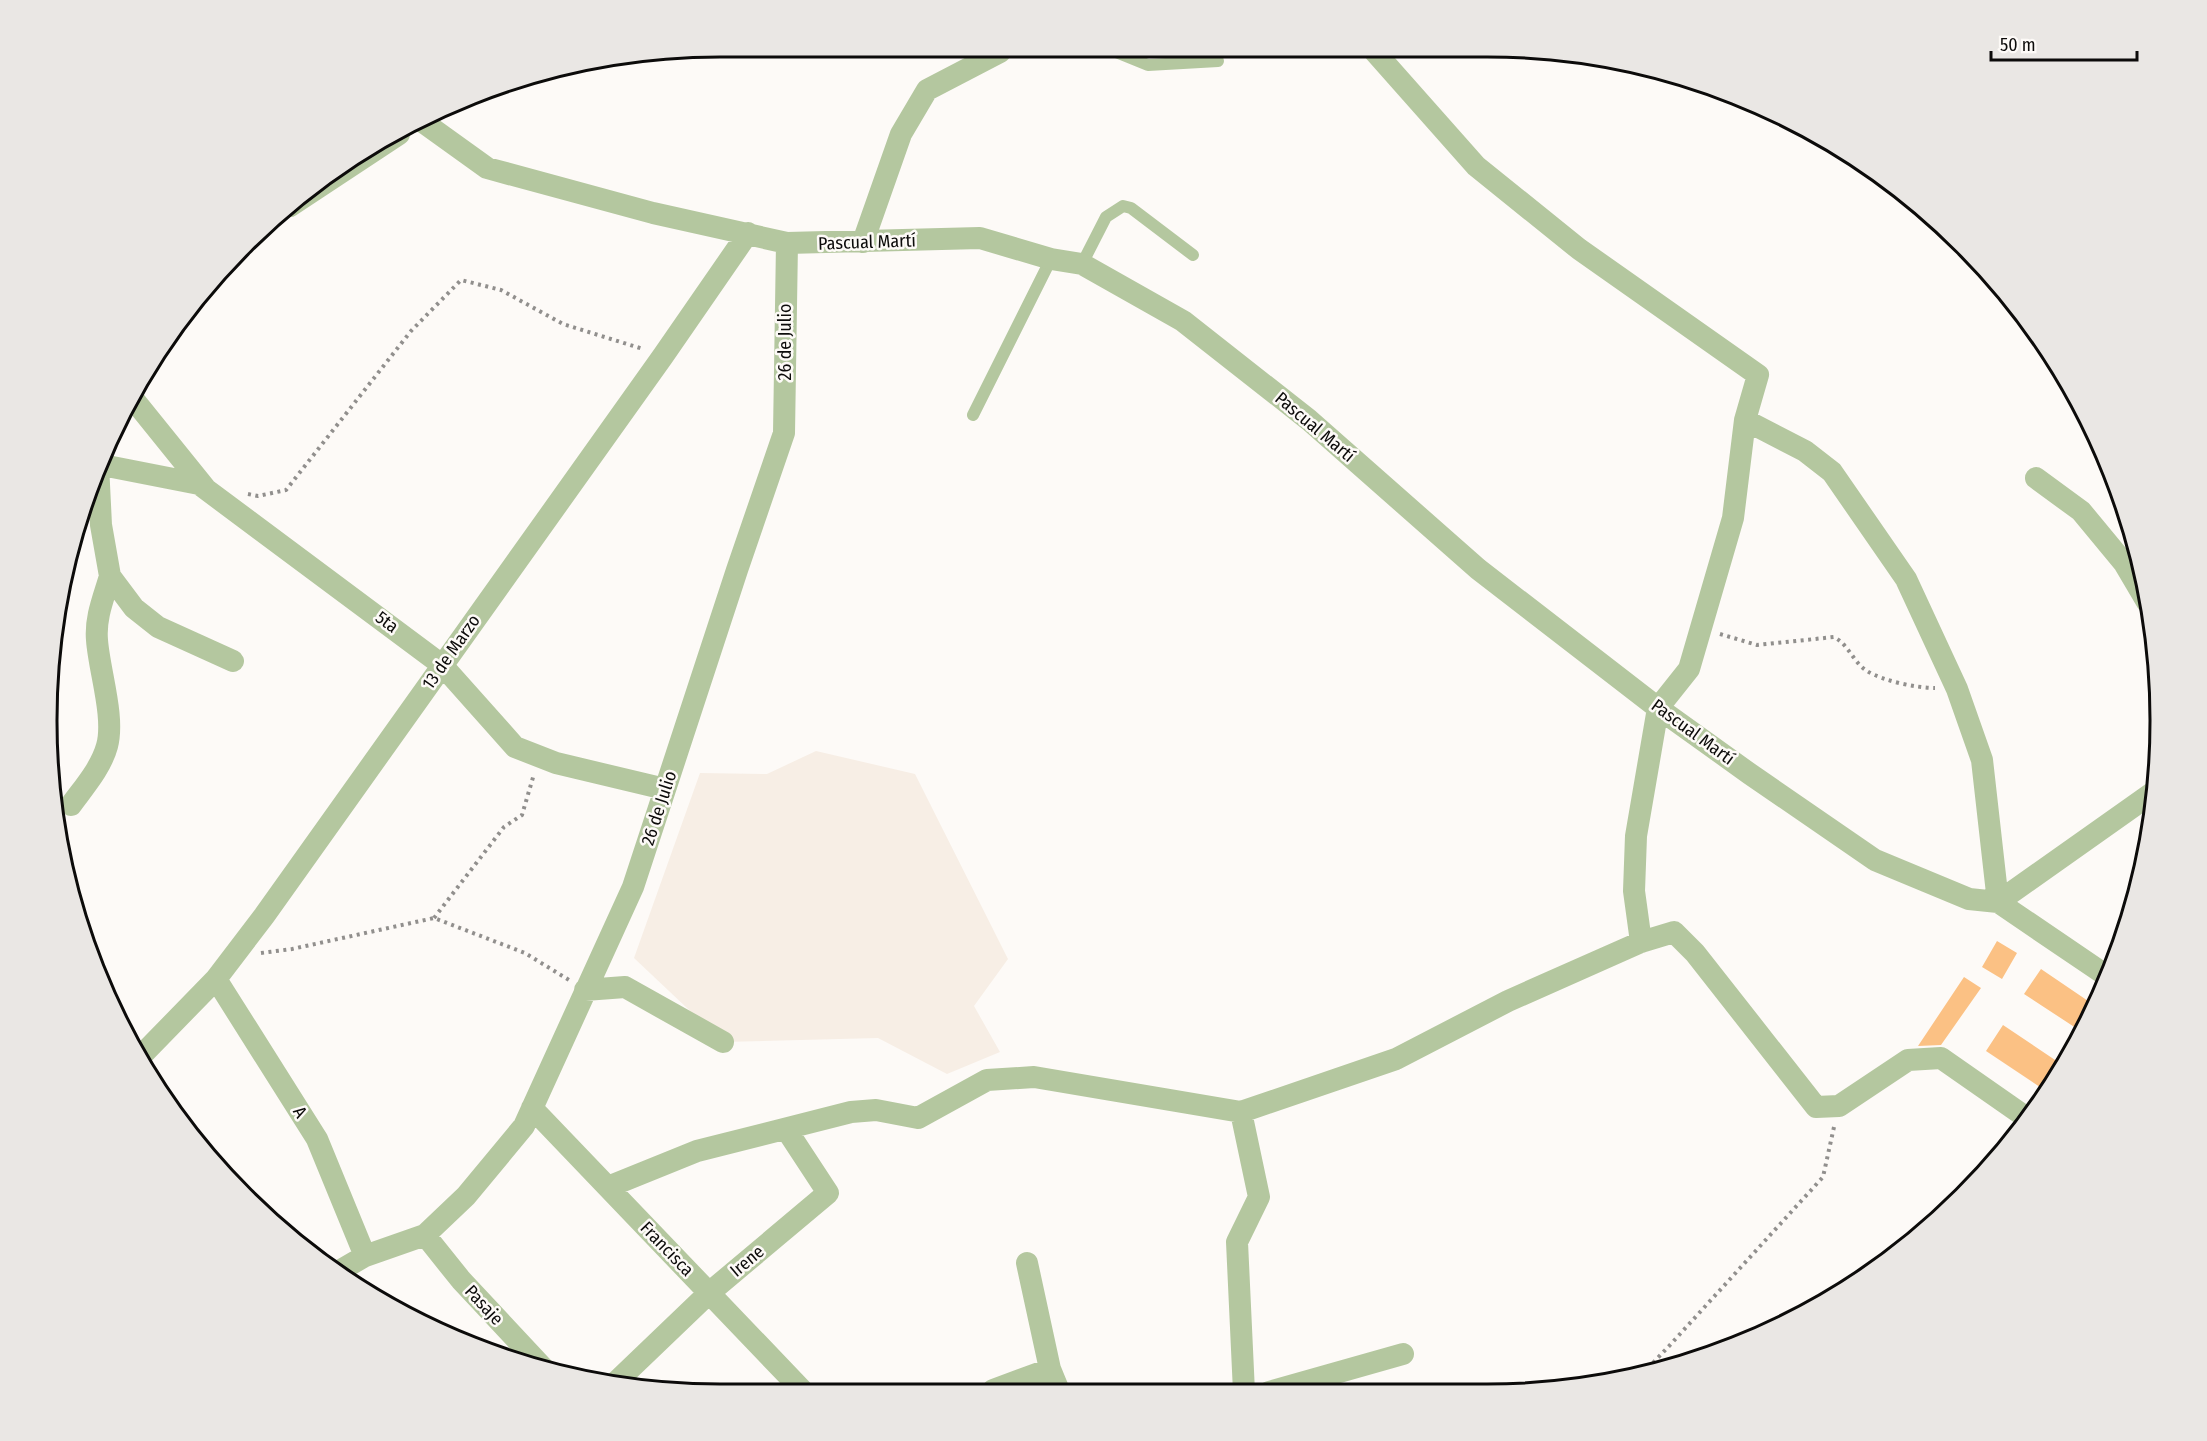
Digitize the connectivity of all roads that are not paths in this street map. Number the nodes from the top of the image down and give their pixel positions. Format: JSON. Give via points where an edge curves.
{"nodes":[{"id":1,"x":990,"y":57,"type":"edge"},
{"id":2,"x":1128,"y":57,"type":"edge"},
{"id":3,"x":1379,"y":57,"type":"edge"},
{"id":4,"x":1218,"y":62,"type":"dead end"},
{"id":5,"x":427,"y":125,"type":"edge"},
{"id":6,"x":748,"y":233,"type":"junction"},
{"id":7,"x":863,"y":242,"type":"junction"},
{"id":8,"x":787,"y":243,"type":"junction"},
{"id":9,"x":1193,"y":255,"type":"dead end"},
{"id":10,"x":1050,"y":260,"type":"junction"},
{"id":11,"x":1082,"y":264,"type":"junction"},
{"id":12,"x":138,"y":404,"type":"edge"},
{"id":13,"x":973,"y":415,"type":"dead end"},
{"id":14,"x":1745,"y":420,"type":"junction"},
{"id":15,"x":108,"y":466,"type":"edge"},
{"id":16,"x":2036,"y":478,"type":"dead end"},
{"id":17,"x":99,"y":489,"type":"edge"},
{"id":18,"x":206,"y":489,"type":"junction"},
{"id":19,"x":110,"y":576,"type":"junction"},
{"id":20,"x":2135,"y":581,"type":"edge"},
{"id":21,"x":233,"y":661,"type":"dead end"},
{"id":22,"x":442,"y":664,"type":"junction"},
{"id":23,"x":1658,"y":708,"type":"junction"},
{"id":24,"x":665,"y":789,"type":"junction"},
{"id":25,"x":2145,"y":798,"type":"edge"},
{"id":26,"x":71,"y":805,"type":"dead end"},
{"id":27,"x":1998,"y":902,"type":"junction"},
{"id":28,"x":1641,"y":942,"type":"junction"},
{"id":29,"x":2100,"y":971,"type":"edge"},
{"id":30,"x":216,"y":979,"type":"junction"},
{"id":31,"x":585,"y":990,"type":"junction"},
{"id":32,"x":723,"y":1042,"type":"dead end"},
{"id":33,"x":146,"y":1051,"type":"edge"},
{"id":34,"x":532,"y":1108,"type":"junction"},
{"id":35,"x":1241,"y":1112,"type":"junction"},
{"id":36,"x":2021,"y":1113,"type":"edge"},
{"id":37,"x":786,"y":1129,"type":"junction"},
{"id":38,"x":608,"y":1187,"type":"junction"},
{"id":39,"x":425,"y":1235,"type":"junction"},
{"id":40,"x":365,"y":1256,"type":"junction"},
{"id":41,"x":1027,"y":1263,"type":"dead end"},
{"id":42,"x":346,"y":1267,"type":"edge"},
{"id":43,"x":709,"y":1293,"type":"junction"},
{"id":44,"x":1403,"y":1354,"type":"dead end"},
{"id":45,"x":532,"y":1356,"type":"edge"},
{"id":46,"x":1050,"y":1369,"type":"junction"},
{"id":47,"x":622,"y":1376,"type":"edge"},
{"id":48,"x":792,"y":1384,"type":"edge"},
{"id":49,"x":1009,"y":1384,"type":"edge"},
{"id":50,"x":1056,"y":1384,"type":"edge"},
{"id":51,"x":1244,"y":1384,"type":"edge"},
{"id":52,"x":1297,"y":1384,"type":"edge"}],
"edges":[{"from":1,"to":7,"type":"street","via":[[927,90],[901,134]]},
{"from":2,"to":4,"type":"lane","via":[[1148,65]]},
{"from":3,"to":14,"type":"street","via":[[1476,166],[1579,249],[1758,375]]},
{"from":5,"to":6,"type":"street","name":"Pascual Martí","via":[[488,168],[653,213]]},
{"from":6,"to":8,"type":"street","name":"Pascual Martí"},
{"from":6,"to":22,"type":"street","name":"13 de Marzo"},
{"from":7,"to":8,"type":"street","name":"Pascual Martí"},
{"from":7,"to":10,"type":"street","name":"Pascual Martí","via":[[980,238]]},
{"from":8,"to":24,"type":"street","name":"26 de Julio","via":[[784,433]]},
{"from":9,"to":11,"type":"lane","via":[[1123,206],[1106,217]]},
{"from":10,"to":11,"type":"street","name":"Pascual Martí"},
{"from":10,"to":13,"type":"lane"},
{"from":11,"to":23,"type":"street","name":"Pascual Martí","via":[[1183,321],[1309,420],[1478,569]]},
{"from":12,"to":18,"type":"street"},
{"from":14,"to":23,"type":"street","via":[[1733,518],[1689,669]]},
{"from":14,"to":27,"type":"street","via":[[1805,451],[1832,471],[1906,579],[1957,689],[1982,760]]},
{"from":15,"to":18,"type":"street","name":"5ta","via":[[199,484]]},
{"from":16,"to":20,"type":"street","via":[[2081,511]]},
{"from":17,"to":19,"type":"street"},
{"from":18,"to":22,"type":"street","name":"5ta"},
{"from":19,"to":21,"type":"street","via":[[134,608],[158,627]]},
{"from":19,"to":26,"type":"street","via":[[98,614],[97,638],[108,744],[100,763]]},
{"from":22,"to":24,"type":"street","name":"5ta","via":[[514,747]]},
{"from":22,"to":30,"type":"street","name":"13 de Marzo"},
{"from":23,"to":27,"type":"street","name":"Pascual Martí","via":[[1875,860],[1969,899]]},
{"from":23,"to":28,"type":"street","via":[[1636,836],[1634,891]]},
{"from":24,"to":31,"type":"street","name":"26 de Julio","via":[[633,887]]},
{"from":25,"to":27,"type":"street"},
{"from":27,"to":29,"type":"street","name":"Pascual Martí"},
{"from":28,"to":35,"type":"street","via":[[1508,1000],[1396,1059]]},
{"from":28,"to":36,"type":"street","via":[[1674,932],[1695,953],[1816,1107],[1839,1106],[1908,1060],[1941,1058]]},
{"from":30,"to":33,"type":"street","name":"13 de Marzo"},
{"from":30,"to":40,"type":"street","name":"A","via":[[317,1139]]},
{"from":31,"to":32,"type":"street","via":[[625,987]]},
{"from":31,"to":34,"type":"street","name":"26 de Julio"},
{"from":34,"to":38,"type":"street","name":"Francisca"},
{"from":34,"to":39,"type":"street","name":"26 de Julio","via":[[524,1126],[466,1196]]},
{"from":35,"to":37,"type":"street","via":[[1034,1077],[987,1080],[918,1118],[876,1110],[851,1112]]},
{"from":35,"to":51,"type":"street","via":[[1259,1197],[1237,1242]]},
{"from":37,"to":38,"type":"street","via":[[697,1151]]},
{"from":37,"to":43,"type":"street","name":"Irene","via":[[828,1192]]},
{"from":38,"to":43,"type":"street","name":"Francisca"},
{"from":39,"to":40,"type":"street","name":"26 de Julio"},
{"from":39,"to":45,"type":"street","name":"Pasaje"},
{"from":40,"to":42,"type":"street","name":"26 de Julio"},
{"from":41,"to":46,"type":"street"},
{"from":43,"to":47,"type":"street","name":"Irene"},
{"from":43,"to":48,"type":"street","name":"Francisca"},
{"from":44,"to":52,"type":"street"},
{"from":46,"to":49,"type":"street"},
{"from":46,"to":50,"type":"street"}]}
